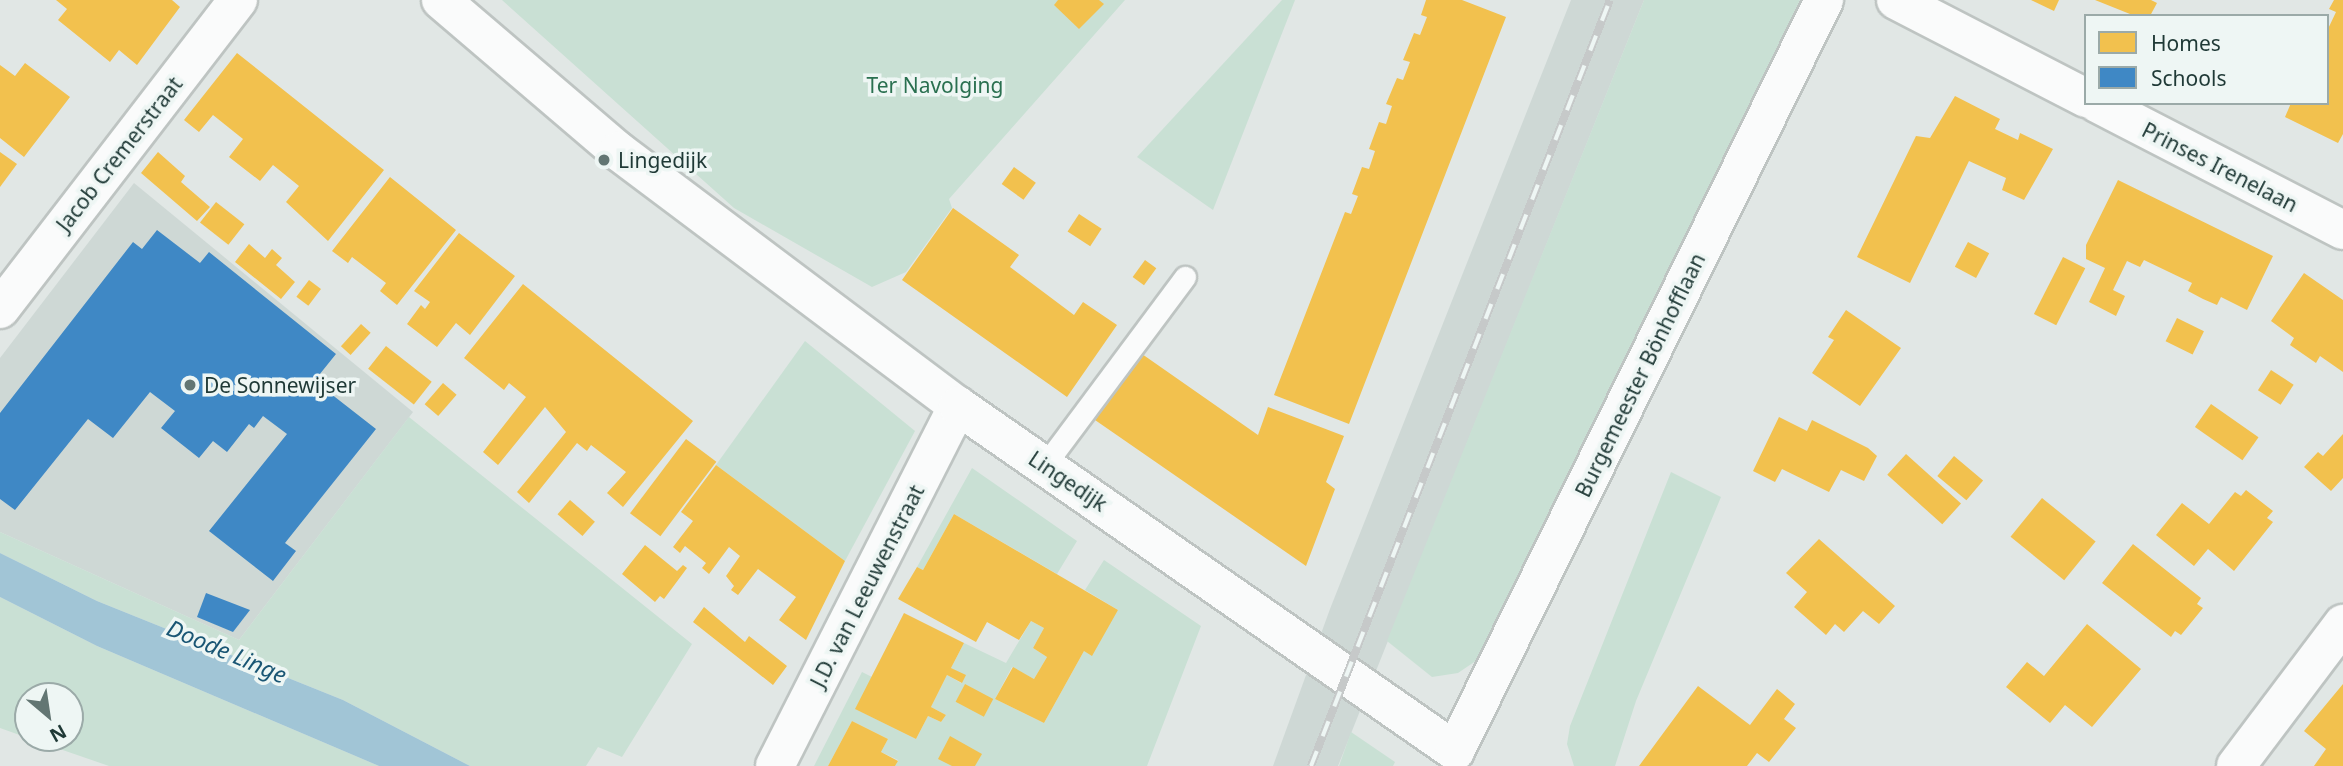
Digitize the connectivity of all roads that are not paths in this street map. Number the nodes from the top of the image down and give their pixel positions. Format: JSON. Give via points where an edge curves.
{"nodes":[{"id":1,"x":238,"y":0,"type":"edge"},
{"id":2,"x":441,"y":0,"type":"edge"},
{"id":3,"x":1824,"y":0,"type":"edge"},
{"id":4,"x":1896,"y":0,"type":"edge"},
{"id":5,"x":2084,"y":97,"type":"edge"},
{"id":6,"x":2100,"y":105,"type":"edge"},
{"id":7,"x":2343,"y":230,"type":"edge"},
{"id":8,"x":1185,"y":277,"type":"dead end"},
{"id":9,"x":0,"y":309,"type":"edge"},
{"id":10,"x":958,"y":406,"type":"junction"},
{"id":11,"x":1044,"y":466,"type":"junction"},
{"id":12,"x":2343,"y":624,"type":"edge"},
{"id":13,"x":1464,"y":758,"type":"edge"},
{"id":14,"x":775,"y":766,"type":"edge"},
{"id":15,"x":2236,"y":766,"type":"edge"}],
"edges":[{"from":1,"to":9,"type":"street","name":"Jacob Cremerstraat"},
{"from":2,"to":10,"type":"street","name":"Lingedijk","via":[[618,151]]},
{"from":3,"to":13,"type":"street","name":"Burgemeester Bönhofflaan"},
{"from":4,"to":5,"type":"street"},
{"from":6,"to":7,"type":"street","name":"Prinses Irenelaan"},
{"from":8,"to":11,"type":"lane"},
{"from":10,"to":11,"type":"street","name":"Lingedijk"},
{"from":10,"to":14,"type":"street","name":"J.D. van Leeuwenstraat"},
{"from":11,"to":13,"type":"street","name":"Lingedijk"},
{"from":12,"to":15,"type":"street"}]}
